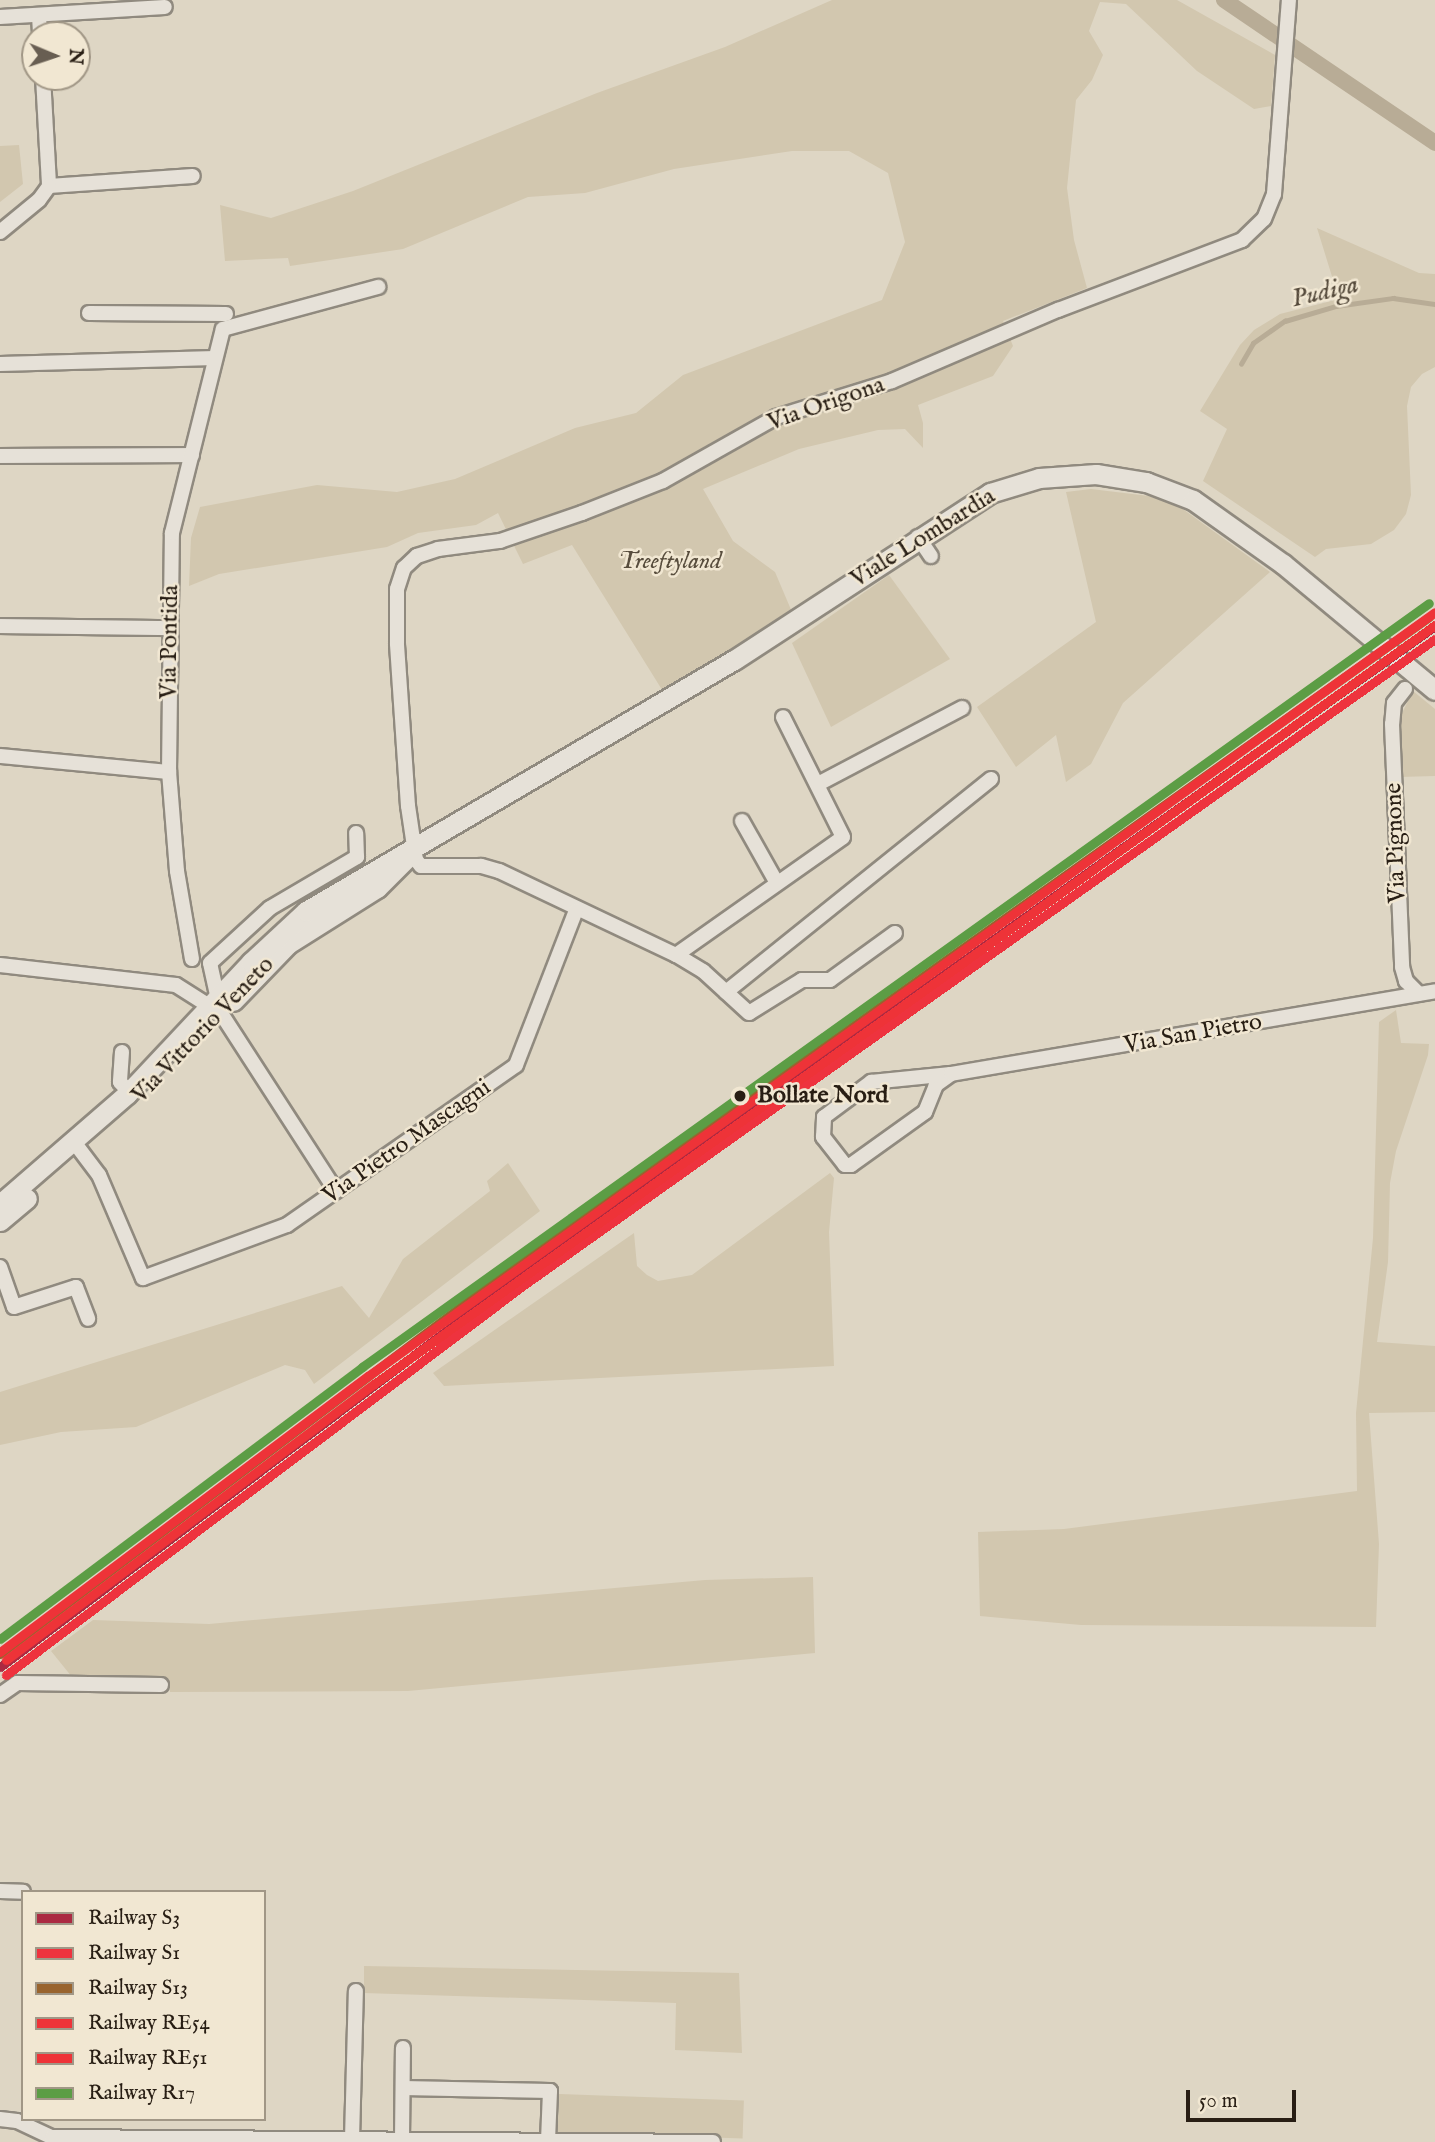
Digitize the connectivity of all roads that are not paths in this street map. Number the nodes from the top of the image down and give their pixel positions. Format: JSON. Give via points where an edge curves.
{"nodes":[{"id":1,"x":1288,"y":3,"type":"edge"},
{"id":2,"x":165,"y":7,"type":"dead end"},
{"id":3,"x":39,"y":15,"type":"junction"},
{"id":4,"x":0,"y":18,"type":"edge"},
{"id":5,"x":39,"y":21,"type":"edge"},
{"id":6,"x":44,"y":91,"type":"edge"},
{"id":7,"x":193,"y":176,"type":"dead end"},
{"id":8,"x":49,"y":186,"type":"junction"},
{"id":9,"x":0,"y":232,"type":"edge"},
{"id":10,"x":378,"y":286,"type":"dead end"},
{"id":11,"x":89,"y":313,"type":"dead end"},
{"id":12,"x":226,"y":314,"type":"dead end"},
{"id":13,"x":215,"y":358,"type":"junction"},
{"id":14,"x":0,"y":364,"type":"edge"},
{"id":15,"x":192,"y":455,"type":"junction"},
{"id":16,"x":0,"y":456,"type":"edge"},
{"id":17,"x":918,"y":537,"type":"junction"},
{"id":18,"x":931,"y":556,"type":"dead end"},
{"id":19,"x":0,"y":626,"type":"edge"},
{"id":20,"x":171,"y":628,"type":"junction"},
{"id":21,"x":1405,"y":689,"type":"dead end"},
{"id":22,"x":1435,"y":690,"type":"edge"},
{"id":23,"x":962,"y":708,"type":"dead end"},
{"id":24,"x":783,"y":717,"type":"dead end"},
{"id":25,"x":0,"y":756,"type":"edge"},
{"id":26,"x":169,"y":772,"type":"junction"},
{"id":27,"x":991,"y":779,"type":"dead end"},
{"id":28,"x":818,"y":784,"type":"junction"},
{"id":29,"x":742,"y":821,"type":"dead end"},
{"id":30,"x":356,"y":833,"type":"dead end"},
{"id":31,"x":414,"y":851,"type":"junction"},
{"id":32,"x":777,"y":883,"type":"junction"},
{"id":33,"x":576,"y":910,"type":"junction"},
{"id":34,"x":895,"y":933,"type":"dead end"},
{"id":35,"x":676,"y":955,"type":"junction"},
{"id":36,"x":192,"y":958,"type":"dead end"},
{"id":37,"x":0,"y":965,"type":"edge"},
{"id":38,"x":726,"y":992,"type":"junction"},
{"id":39,"x":1435,"y":992,"type":"edge"},
{"id":40,"x":1419,"y":994,"type":"junction"},
{"id":41,"x":216,"y":1006,"type":"junction"},
{"id":42,"x":122,"y":1052,"type":"dead end"},
{"id":43,"x":951,"y":1074,"type":"junction"},
{"id":44,"x":129,"y":1092,"type":"junction"},
{"id":45,"x":78,"y":1147,"type":"junction"},
{"id":46,"x":336,"y":1191,"type":"junction"},
{"id":47,"x":0,"y":1204,"type":"edge"},
{"id":48,"x":0,"y":1221,"type":"edge"},
{"id":49,"x":0,"y":1267,"type":"edge"},
{"id":50,"x":88,"y":1319,"type":"dead end"},
{"id":51,"x":161,"y":1685,"type":"dead end"},
{"id":52,"x":0,"y":1695,"type":"edge"},
{"id":53,"x":0,"y":1891,"type":"edge"},
{"id":54,"x":21,"y":1892,"type":"edge"},
{"id":55,"x":356,"y":1991,"type":"dead end"},
{"id":56,"x":403,"y":2048,"type":"dead end"},
{"id":57,"x":403,"y":2088,"type":"junction"},
{"id":58,"x":0,"y":2119,"type":"edge"},
{"id":59,"x":352,"y":2139,"type":"junction"},
{"id":60,"x":402,"y":2140,"type":"junction"},
{"id":61,"x":548,"y":2141,"type":"edge"},
{"id":62,"x":713,"y":2142,"type":"edge"}],
"edges":[{"from":1,"to":31,"type":"street","name":"Via Origona","via":[[1275,194],[1264,219],[1242,240],[1058,310],[892,381],[776,417],[663,481],[582,513],[500,541],[438,549],[417,556],[404,568],[396,616]]},
{"from":2,"to":3,"type":"street"},
{"from":3,"to":4,"type":"street"},
{"from":3,"to":5,"type":"street"},
{"from":6,"to":8,"type":"street"},
{"from":7,"to":8,"type":"street"},
{"from":8,"to":9,"type":"street"},
{"from":10,"to":13,"type":"street","name":"Via Pontida","via":[[223,329]]},
{"from":11,"to":12,"type":"street"},
{"from":13,"to":14,"type":"street"},
{"from":13,"to":15,"type":"street","name":"Via Pontida"},
{"from":15,"to":16,"type":"street"},
{"from":15,"to":20,"type":"street","name":"Via Pontida","via":[[172,533]]},
{"from":17,"to":18,"type":"street"},
{"from":17,"to":22,"type":"street","name":"Viale Lombardia","via":[[990,493],[1039,478],[1096,474],[1146,482],[1193,500],[1225,520]]},
{"from":17,"to":31,"type":"street","name":"Viale Lombardia","via":[[734,660]]},
{"from":19,"to":20,"type":"street"},
{"from":20,"to":26,"type":"street","name":"Via Pontida"},
{"from":21,"to":40,"type":"street","name":"Via Pignone","via":[[1394,703],[1392,724],[1400,940],[1404,974]]},
{"from":23,"to":28,"type":"street"},
{"from":24,"to":28,"type":"street"},
{"from":25,"to":26,"type":"street"},
{"from":26,"to":36,"type":"street","name":"Via Pontida","via":[[177,871]]},
{"from":27,"to":38,"type":"street"},
{"from":28,"to":32,"type":"street","via":[[843,837]]},
{"from":29,"to":32,"type":"street"},
{"from":30,"to":41,"type":"street","via":[[357,857],[270,908],[210,963]]},
{"from":31,"to":33,"type":"street","via":[[421,866],[490,868]]},
{"from":31,"to":41,"type":"street","name":"Via Vittorio Veneto","via":[[375,867],[306,911]]},
{"from":32,"to":35,"type":"street"},
{"from":33,"to":35,"type":"street"},
{"from":33,"to":46,"type":"street","name":"Via Pietro Mascagni","via":[[516,1065]]},
{"from":34,"to":38,"type":"street","via":[[830,980],[802,980],[755,1013],[749,1013]]},
{"from":35,"to":38,"type":"street"},
{"from":37,"to":41,"type":"street","via":[[176,985]]},
{"from":39,"to":40,"type":"street","name":"Via San Pietro"},
{"from":40,"to":43,"type":"street","name":"Via San Pietro"},
{"from":41,"to":44,"type":"street","name":"Via Vittorio Veneto"},
{"from":41,"to":45,"type":"street","name":"Via Vittorio Veneto"},
{"from":41,"to":46,"type":"street"},
{"from":42,"to":44,"type":"street","via":[[120,1082]]},
{"from":43,"to":43,"type":"street","name":"Via San Pietro","via":[[871,1082],[824,1117],[823,1136],[845,1165],[851,1165],[925,1112],[936,1085]]},
{"from":44,"to":45,"type":"street","name":"Via Vittorio Veneto"},
{"from":45,"to":46,"type":"street","name":"Via Pietro Mascagni","via":[[112,1200],[143,1278],[288,1225]]},
{"from":45,"to":47,"type":"street","name":"Via Vittorio Veneto"},
{"from":45,"to":48,"type":"street","name":"Via Vittorio Veneto"},
{"from":49,"to":50,"type":"street","via":[[14,1307],[76,1287]]},
{"from":51,"to":52,"type":"street","via":[[17,1683]]},
{"from":53,"to":54,"type":"street"},
{"from":55,"to":59,"type":"street"},
{"from":56,"to":57,"type":"street"},
{"from":57,"to":60,"type":"street"},
{"from":57,"to":61,"type":"street","via":[[550,2091]]},
{"from":58,"to":59,"type":"street","via":[[17,2120],[52,2137]]},
{"from":59,"to":60,"type":"street"},
{"from":60,"to":61,"type":"street"},
{"from":61,"to":62,"type":"street"}]}
